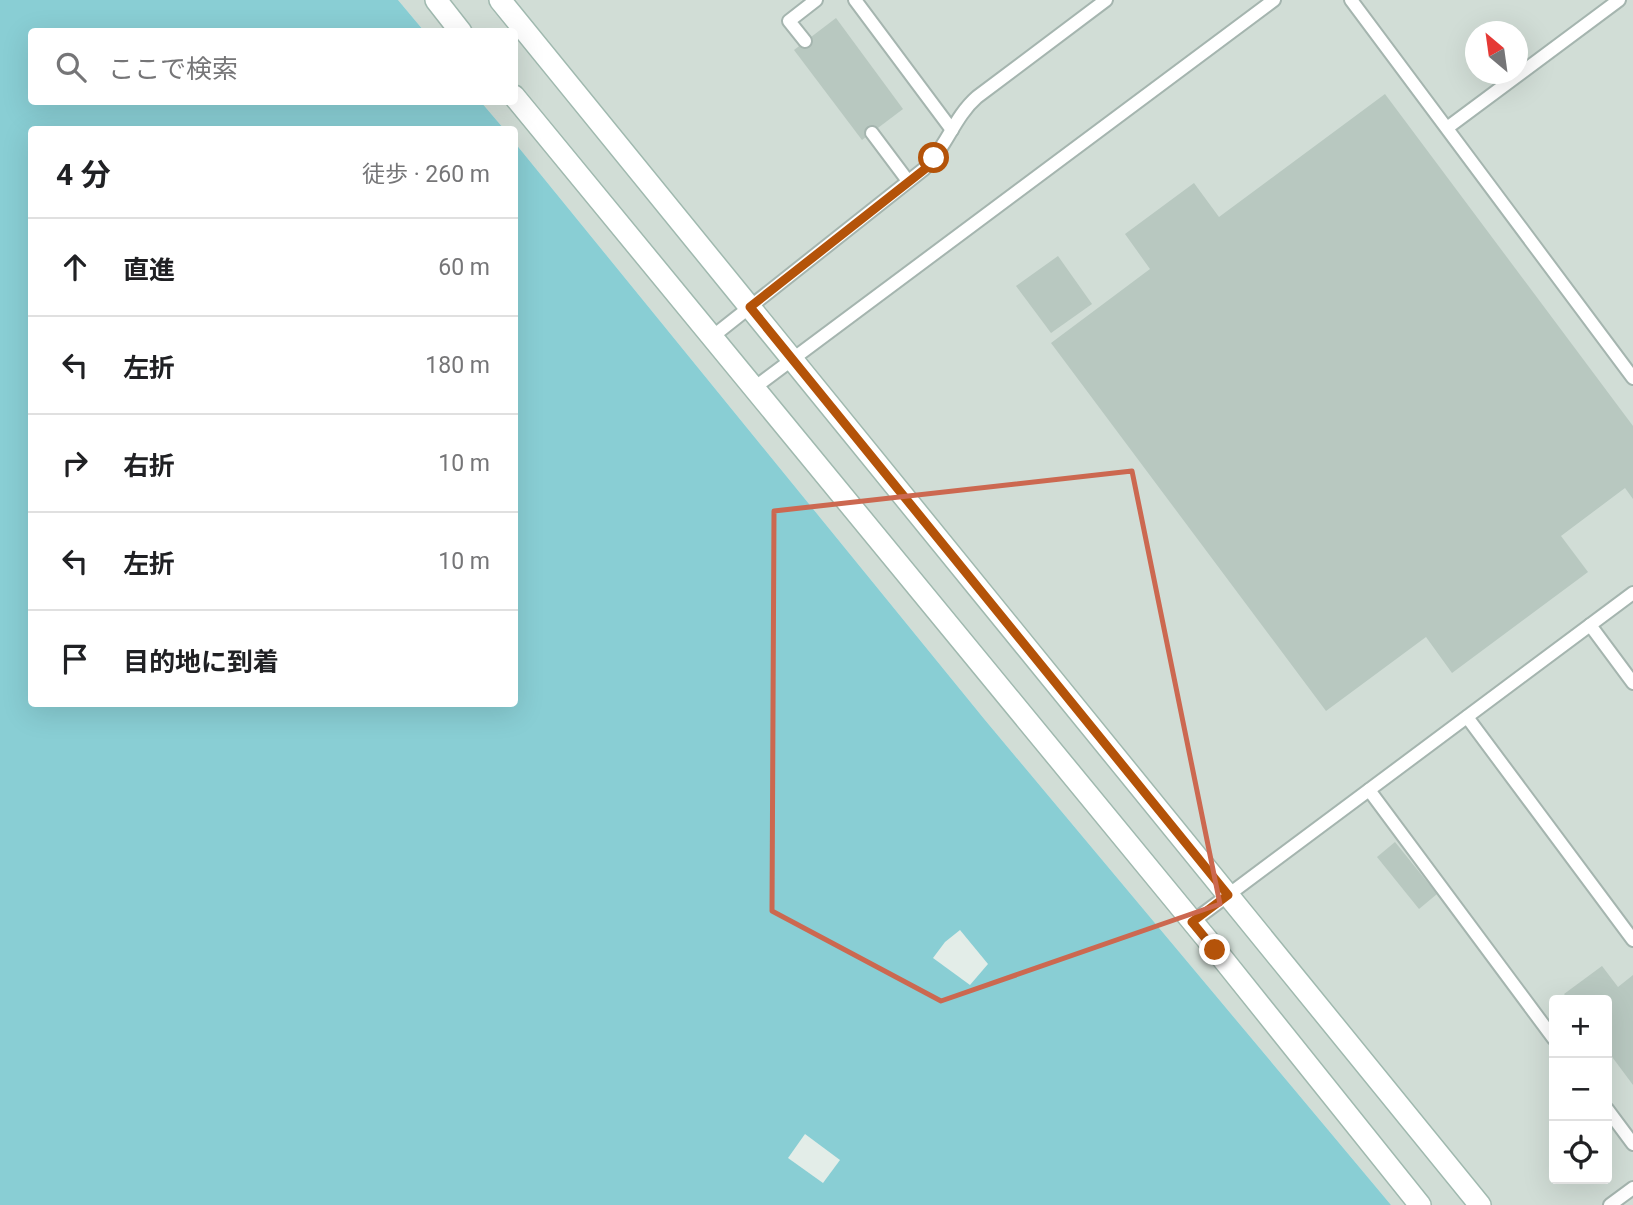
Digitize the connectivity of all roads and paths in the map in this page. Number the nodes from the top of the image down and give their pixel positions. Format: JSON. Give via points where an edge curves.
{"nodes":[{"id":1,"x":436,"y":0,"type":"edge"},
{"id":2,"x":500,"y":0,"type":"edge"},
{"id":3,"x":816,"y":0,"type":"edge"},
{"id":4,"x":855,"y":0,"type":"edge"},
{"id":5,"x":1106,"y":0,"type":"edge"},
{"id":6,"x":1274,"y":0,"type":"edge"},
{"id":7,"x":1351,"y":0,"type":"edge"},
{"id":8,"x":1619,"y":0,"type":"edge"},
{"id":9,"x":458,"y":28,"type":"edge"},
{"id":10,"x":805,"y":41,"type":"dead end"},
{"id":11,"x":518,"y":101,"type":"edge"},
{"id":12,"x":1447,"y":128,"type":"junction"},
{"id":13,"x":952,"y":130,"type":"junction"},
{"id":14,"x":872,"y":132,"type":"dead end"},
{"id":15,"x":908,"y":181,"type":"junction"},
{"id":16,"x":750,"y":307,"type":"junction"},
{"id":17,"x":712,"y":337,"type":"junction"},
{"id":18,"x":792,"y":360,"type":"junction"},
{"id":19,"x":1633,"y":377,"type":"edge"},
{"id":20,"x":754,"y":388,"type":"junction"},
{"id":21,"x":1633,"y":593,"type":"edge"},
{"id":22,"x":1590,"y":625,"type":"junction"},
{"id":23,"x":1633,"y":683,"type":"edge"},
{"id":24,"x":1467,"y":717,"type":"junction"},
{"id":25,"x":1369,"y":790,"type":"junction"},
{"id":26,"x":1228,"y":895,"type":"junction"},
{"id":27,"x":1192,"y":922,"type":"junction"},
{"id":28,"x":1633,"y":940,"type":"edge"},
{"id":29,"x":1549,"y":1032,"type":"edge"},
{"id":30,"x":1612,"y":1116,"type":"edge"},
{"id":31,"x":1633,"y":1144,"type":"edge"},
{"id":32,"x":1633,"y":1188,"type":"edge"},
{"id":33,"x":1420,"y":1205,"type":"edge"},
{"id":34,"x":1480,"y":1205,"type":"edge"},
{"id":35,"x":1610,"y":1205,"type":"edge"}],
"edges":[{"from":1,"to":9,"type":"street"},
{"from":2,"to":16,"type":"street"},
{"from":3,"to":10,"type":"lane","via":[[789,21]]},
{"from":4,"to":13,"type":"lane"},
{"from":5,"to":13,"type":"lane","via":[[977,96]]},
{"from":6,"to":18,"type":"lane"},
{"from":7,"to":12,"type":"lane"},
{"from":8,"to":12,"type":"lane"},
{"from":11,"to":17,"type":"street"},
{"from":12,"to":19,"type":"lane"},
{"from":13,"to":15,"type":"lane","via":[[930,163]]},
{"from":14,"to":15,"type":"lane"},
{"from":15,"to":16,"type":"lane"},
{"from":16,"to":17,"type":"lane"},
{"from":16,"to":18,"type":"street"},
{"from":17,"to":20,"type":"street"},
{"from":18,"to":20,"type":"lane"},
{"from":18,"to":26,"type":"street"},
{"from":20,"to":27,"type":"street"},
{"from":21,"to":22,"type":"lane"},
{"from":22,"to":23,"type":"lane"},
{"from":22,"to":24,"type":"lane"},
{"from":24,"to":25,"type":"lane"},
{"from":24,"to":28,"type":"lane"},
{"from":25,"to":26,"type":"lane"},
{"from":25,"to":29,"type":"lane"},
{"from":26,"to":27,"type":"lane"},
{"from":26,"to":34,"type":"street"},
{"from":27,"to":33,"type":"street"},
{"from":30,"to":31,"type":"lane"},
{"from":32,"to":35,"type":"lane"}]}
